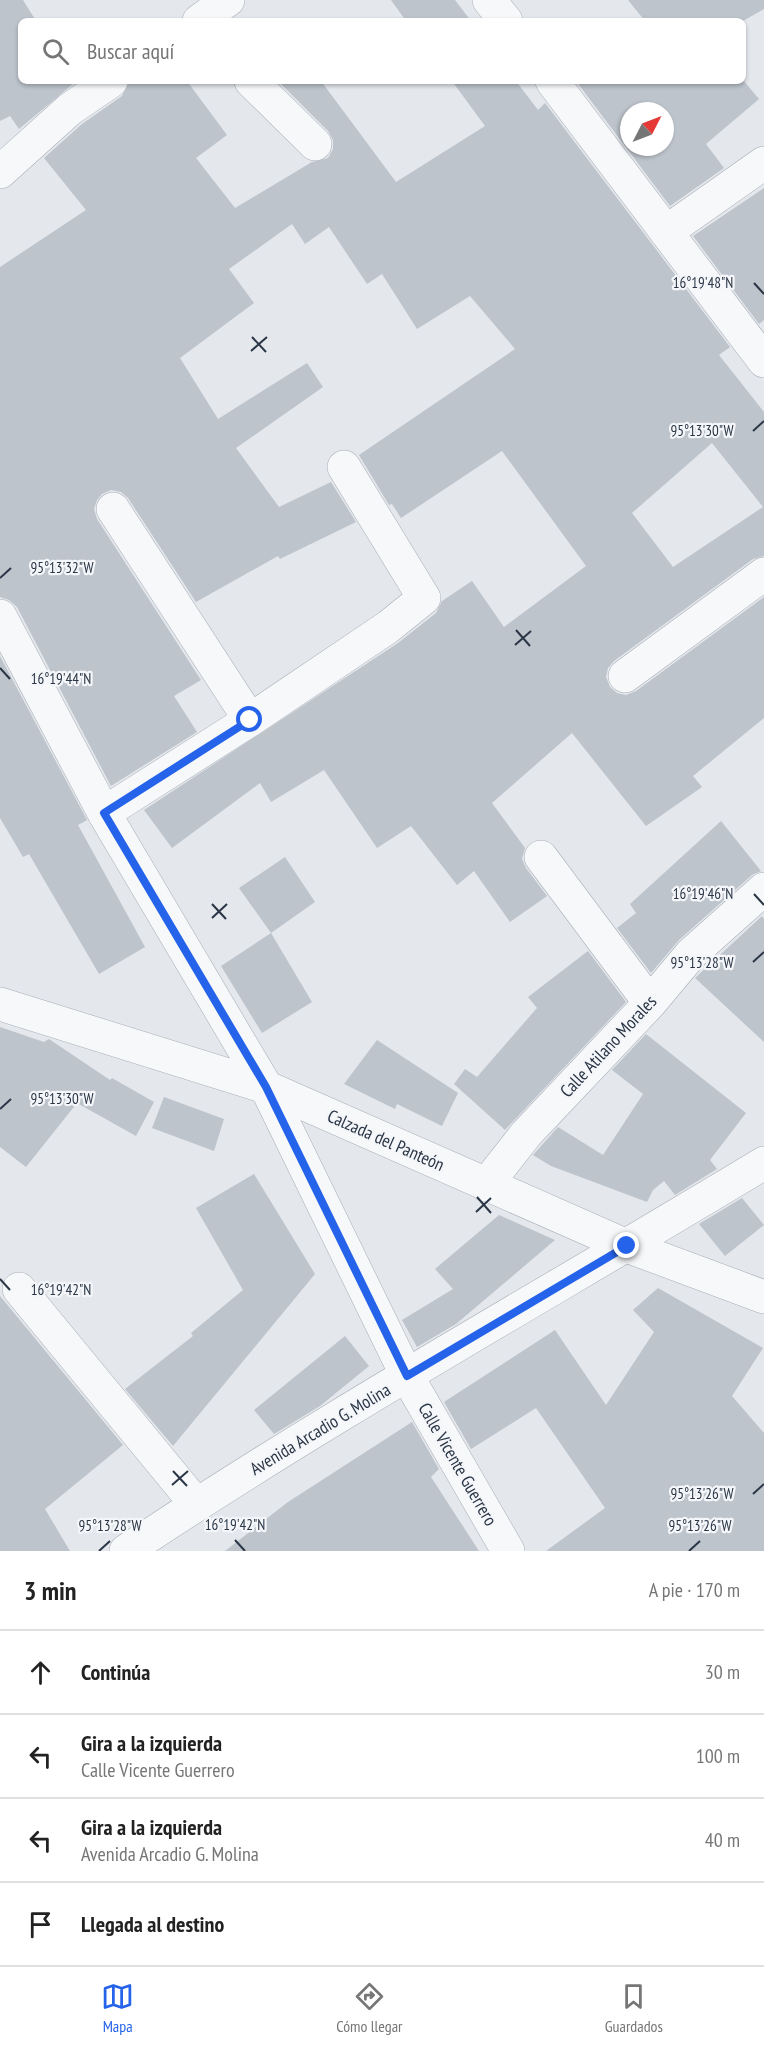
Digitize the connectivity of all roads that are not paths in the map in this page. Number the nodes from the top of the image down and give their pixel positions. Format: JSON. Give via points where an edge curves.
{"nodes":[{"id":1,"x":228,"y":0,"type":"edge"},
{"id":2,"x":489,"y":0,"type":"edge"},
{"id":3,"x":203,"y":18,"type":"edge"},
{"id":4,"x":504,"y":18,"type":"edge"},
{"id":5,"x":107,"y":84,"type":"edge"},
{"id":6,"x":254,"y":84,"type":"edge"},
{"id":7,"x":554,"y":84,"type":"edge"},
{"id":8,"x":315,"y":144,"type":"dead end"},
{"id":9,"x":764,"y":163,"type":"edge"},
{"id":10,"x":0,"y":172,"type":"edge"},
{"id":11,"x":666,"y":232,"type":"junction"},
{"id":12,"x":764,"y":361,"type":"edge"},
{"id":13,"x":344,"y":467,"type":"dead end"},
{"id":14,"x":113,"y":509,"type":"dead end"},
{"id":15,"x":764,"y":574,"type":"edge"},
{"id":16,"x":0,"y":616,"type":"edge"},
{"id":17,"x":626,"y":676,"type":"dead end"},
{"id":18,"x":250,"y":720,"type":"junction"},
{"id":19,"x":104,"y":813,"type":"junction"},
{"id":20,"x":541,"y":857,"type":"dead end"},
{"id":21,"x":764,"y":889,"type":"edge"},
{"id":22,"x":650,"y":1003,"type":"junction"},
{"id":23,"x":0,"y":1004,"type":"edge"},
{"id":24,"x":266,"y":1087,"type":"junction"},
{"id":25,"x":764,"y":1163,"type":"edge"},
{"id":26,"x":486,"y":1185,"type":"junction"},
{"id":27,"x":627,"y":1246,"type":"junction"},
{"id":28,"x":19,"y":1289,"type":"dead end"},
{"id":29,"x":764,"y":1297,"type":"edge"},
{"id":30,"x":407,"y":1376,"type":"junction"},
{"id":31,"x":196,"y":1504,"type":"junction"},
{"id":32,"x":126,"y":1551,"type":"edge"},
{"id":33,"x":508,"y":1551,"type":"edge"}],
"edges":[{"from":1,"to":3,"type":"street"},
{"from":2,"to":4,"type":"street"},
{"from":5,"to":10,"type":"street","via":[[70,109]]},
{"from":6,"to":8,"type":"street"},
{"from":7,"to":11,"type":"street"},
{"from":9,"to":11,"type":"street"},
{"from":11,"to":12,"type":"street"},
{"from":13,"to":18,"type":"street","via":[[424,598],[388,627]]},
{"from":14,"to":18,"type":"street"},
{"from":15,"to":17,"type":"street"},
{"from":16,"to":19,"type":"street","name":"Calle Vicente Guerrero"},
{"from":18,"to":19,"type":"street"},
{"from":19,"to":24,"type":"street","name":"Calle Vicente Guerrero"},
{"from":20,"to":22,"type":"street"},
{"from":21,"to":22,"type":"street","name":"Calle Atilano Morales","via":[[691,954]]},
{"from":22,"to":26,"type":"street","name":"Calle Atilano Morales","via":[[526,1134]]},
{"from":23,"to":24,"type":"street","name":"Calzada del Panteón"},
{"from":24,"to":26,"type":"street","name":"Calzada del Panteón"},
{"from":24,"to":30,"type":"street","name":"Calle Vicente Guerrero"},
{"from":25,"to":27,"type":"street","name":"Avenida Arcadio G. Molina"},
{"from":26,"to":27,"type":"street","name":"Calzada del Panteón"},
{"from":27,"to":29,"type":"street","name":"Calzada del Panteón"},
{"from":27,"to":30,"type":"street","name":"Avenida Arcadio G. Molina"},
{"from":28,"to":31,"type":"street"},
{"from":30,"to":31,"type":"street","name":"Avenida Arcadio G. Molina"},
{"from":30,"to":33,"type":"street","name":"Calle Vicente Guerrero"},
{"from":31,"to":32,"type":"street","name":"Avenida Arcadio G. Molina"}]}
